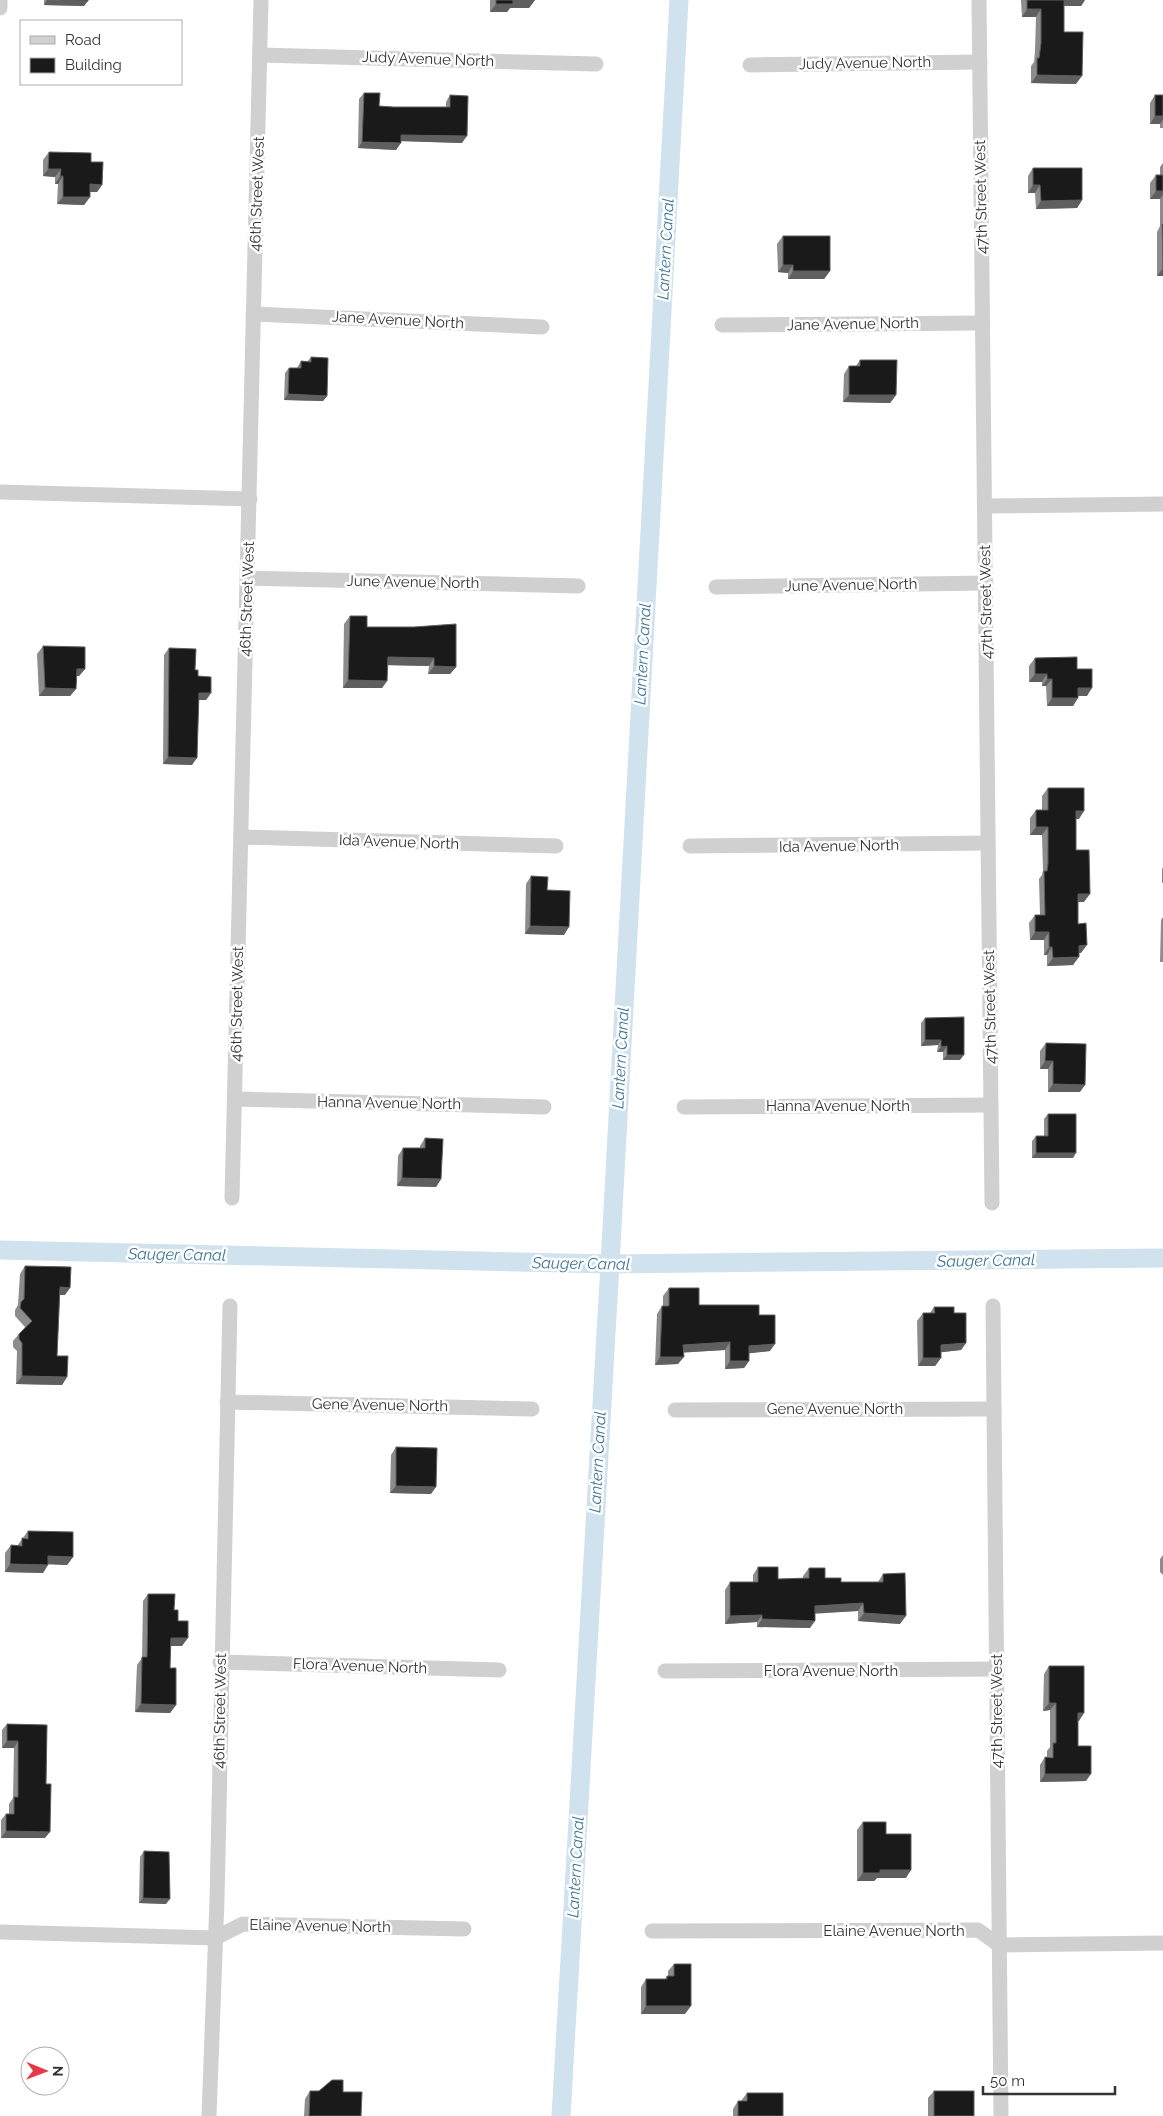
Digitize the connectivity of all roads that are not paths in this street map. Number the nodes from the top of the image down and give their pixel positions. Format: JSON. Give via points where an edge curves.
{"nodes":[{"id":1,"x":0,"y":0,"type":"edge"},
{"id":2,"x":261,"y":0,"type":"edge"},
{"id":3,"x":979,"y":0,"type":"edge"},
{"id":4,"x":0,"y":8,"type":"edge"},
{"id":5,"x":260,"y":55,"type":"junction"},
{"id":6,"x":980,"y":62,"type":"junction"},
{"id":7,"x":596,"y":64,"type":"dead end"},
{"id":8,"x":750,"y":65,"type":"dead end"},
{"id":9,"x":253,"y":314,"type":"junction"},
{"id":10,"x":983,"y":323,"type":"junction"},
{"id":11,"x":722,"y":325,"type":"dead end"},
{"id":12,"x":542,"y":327,"type":"dead end"},
{"id":13,"x":0,"y":492,"type":"edge"},
{"id":14,"x":250,"y":499,"type":"junction"},
{"id":15,"x":1163,"y":504,"type":"edge"},
{"id":16,"x":985,"y":506,"type":"junction"},
{"id":17,"x":248,"y":578,"type":"junction"},
{"id":18,"x":986,"y":583,"type":"junction"},
{"id":19,"x":578,"y":586,"type":"dead end"},
{"id":20,"x":716,"y":587,"type":"dead end"},
{"id":21,"x":241,"y":837,"type":"junction"},
{"id":22,"x":988,"y":843,"type":"junction"},
{"id":23,"x":556,"y":846,"type":"dead end"},
{"id":24,"x":690,"y":846,"type":"dead end"},
{"id":25,"x":235,"y":1098,"type":"junction"},
{"id":26,"x":991,"y":1105,"type":"junction"},
{"id":27,"x":544,"y":1106,"type":"dead end"},
{"id":28,"x":684,"y":1107,"type":"dead end"},
{"id":29,"x":232,"y":1198,"type":"dead end"},
{"id":30,"x":992,"y":1203,"type":"dead end"},
{"id":31,"x":230,"y":1306,"type":"dead end"},
{"id":32,"x":993,"y":1306,"type":"dead end"},
{"id":33,"x":227,"y":1402,"type":"junction"},
{"id":34,"x":532,"y":1409,"type":"dead end"},
{"id":35,"x":994,"y":1409,"type":"junction"},
{"id":36,"x":675,"y":1410,"type":"dead end"},
{"id":37,"x":220,"y":1662,"type":"junction"},
{"id":38,"x":997,"y":1669,"type":"junction"},
{"id":39,"x":499,"y":1670,"type":"dead end"},
{"id":40,"x":665,"y":1672,"type":"dead end"},
{"id":41,"x":464,"y":1928,"type":"dead end"},
{"id":42,"x":652,"y":1931,"type":"dead end"},
{"id":43,"x":0,"y":1932,"type":"edge"},
{"id":44,"x":215,"y":1938,"type":"junction"},
{"id":45,"x":1163,"y":1943,"type":"edge"},
{"id":46,"x":999,"y":1945,"type":"junction"},
{"id":47,"x":209,"y":2116,"type":"edge"},
{"id":48,"x":1001,"y":2116,"type":"edge"}],
"edges":[{"from":1,"to":4,"type":"street"},
{"from":2,"to":5,"type":"street","name":"46th Street West"},
{"from":3,"to":6,"type":"street","name":"47th Street West"},
{"from":5,"to":7,"type":"street","name":"Judy Avenue North"},
{"from":5,"to":9,"type":"street","name":"46th Street West"},
{"from":6,"to":8,"type":"street","name":"Judy Avenue North"},
{"from":6,"to":10,"type":"street","name":"47th Street West"},
{"from":9,"to":12,"type":"street","name":"Jane Avenue North"},
{"from":9,"to":14,"type":"street","name":"46th Street West"},
{"from":10,"to":11,"type":"street","name":"Jane Avenue North"},
{"from":10,"to":16,"type":"street","name":"47th Street West"},
{"from":13,"to":14,"type":"street"},
{"from":14,"to":17,"type":"street","name":"46th Street West"},
{"from":15,"to":16,"type":"street"},
{"from":16,"to":18,"type":"street","name":"47th Street West"},
{"from":17,"to":19,"type":"street","name":"June Avenue North"},
{"from":17,"to":21,"type":"street","name":"46th Street West"},
{"from":18,"to":20,"type":"street","name":"June Avenue North"},
{"from":18,"to":22,"type":"street","name":"47th Street West"},
{"from":21,"to":23,"type":"street","name":"Ida Avenue North"},
{"from":21,"to":25,"type":"street","name":"46th Street West"},
{"from":22,"to":24,"type":"street","name":"Ida Avenue North"},
{"from":22,"to":26,"type":"street","name":"47th Street West"},
{"from":25,"to":27,"type":"street","name":"Hanna Avenue North"},
{"from":25,"to":29,"type":"street","name":"46th Street West"},
{"from":26,"to":28,"type":"street","name":"Hanna Avenue North"},
{"from":26,"to":30,"type":"street","name":"47th Street West"},
{"from":31,"to":33,"type":"street","name":"46th Street West"},
{"from":32,"to":35,"type":"street","name":"47th Street West"},
{"from":33,"to":34,"type":"street","name":"Gene Avenue North"},
{"from":33,"to":37,"type":"street","name":"46th Street West"},
{"from":35,"to":36,"type":"street","name":"Gene Avenue North"},
{"from":35,"to":38,"type":"street","name":"47th Street West"},
{"from":37,"to":39,"type":"street","name":"Flora Avenue North"},
{"from":37,"to":44,"type":"street","name":"46th Street West"},
{"from":38,"to":40,"type":"street","name":"Flora Avenue North"},
{"from":38,"to":46,"type":"street","name":"47th Street West"},
{"from":41,"to":44,"type":"street","name":"Elaine Avenue North","via":[[243,1924]]},
{"from":42,"to":46,"type":"street","name":"Elaine Avenue North","via":[[978,1930]]},
{"from":43,"to":44,"type":"street","name":"Elaine Avenue North"},
{"from":44,"to":47,"type":"street","name":"46th Street West"},
{"from":45,"to":46,"type":"street"},
{"from":46,"to":48,"type":"street","name":"47th Street West"}]}
